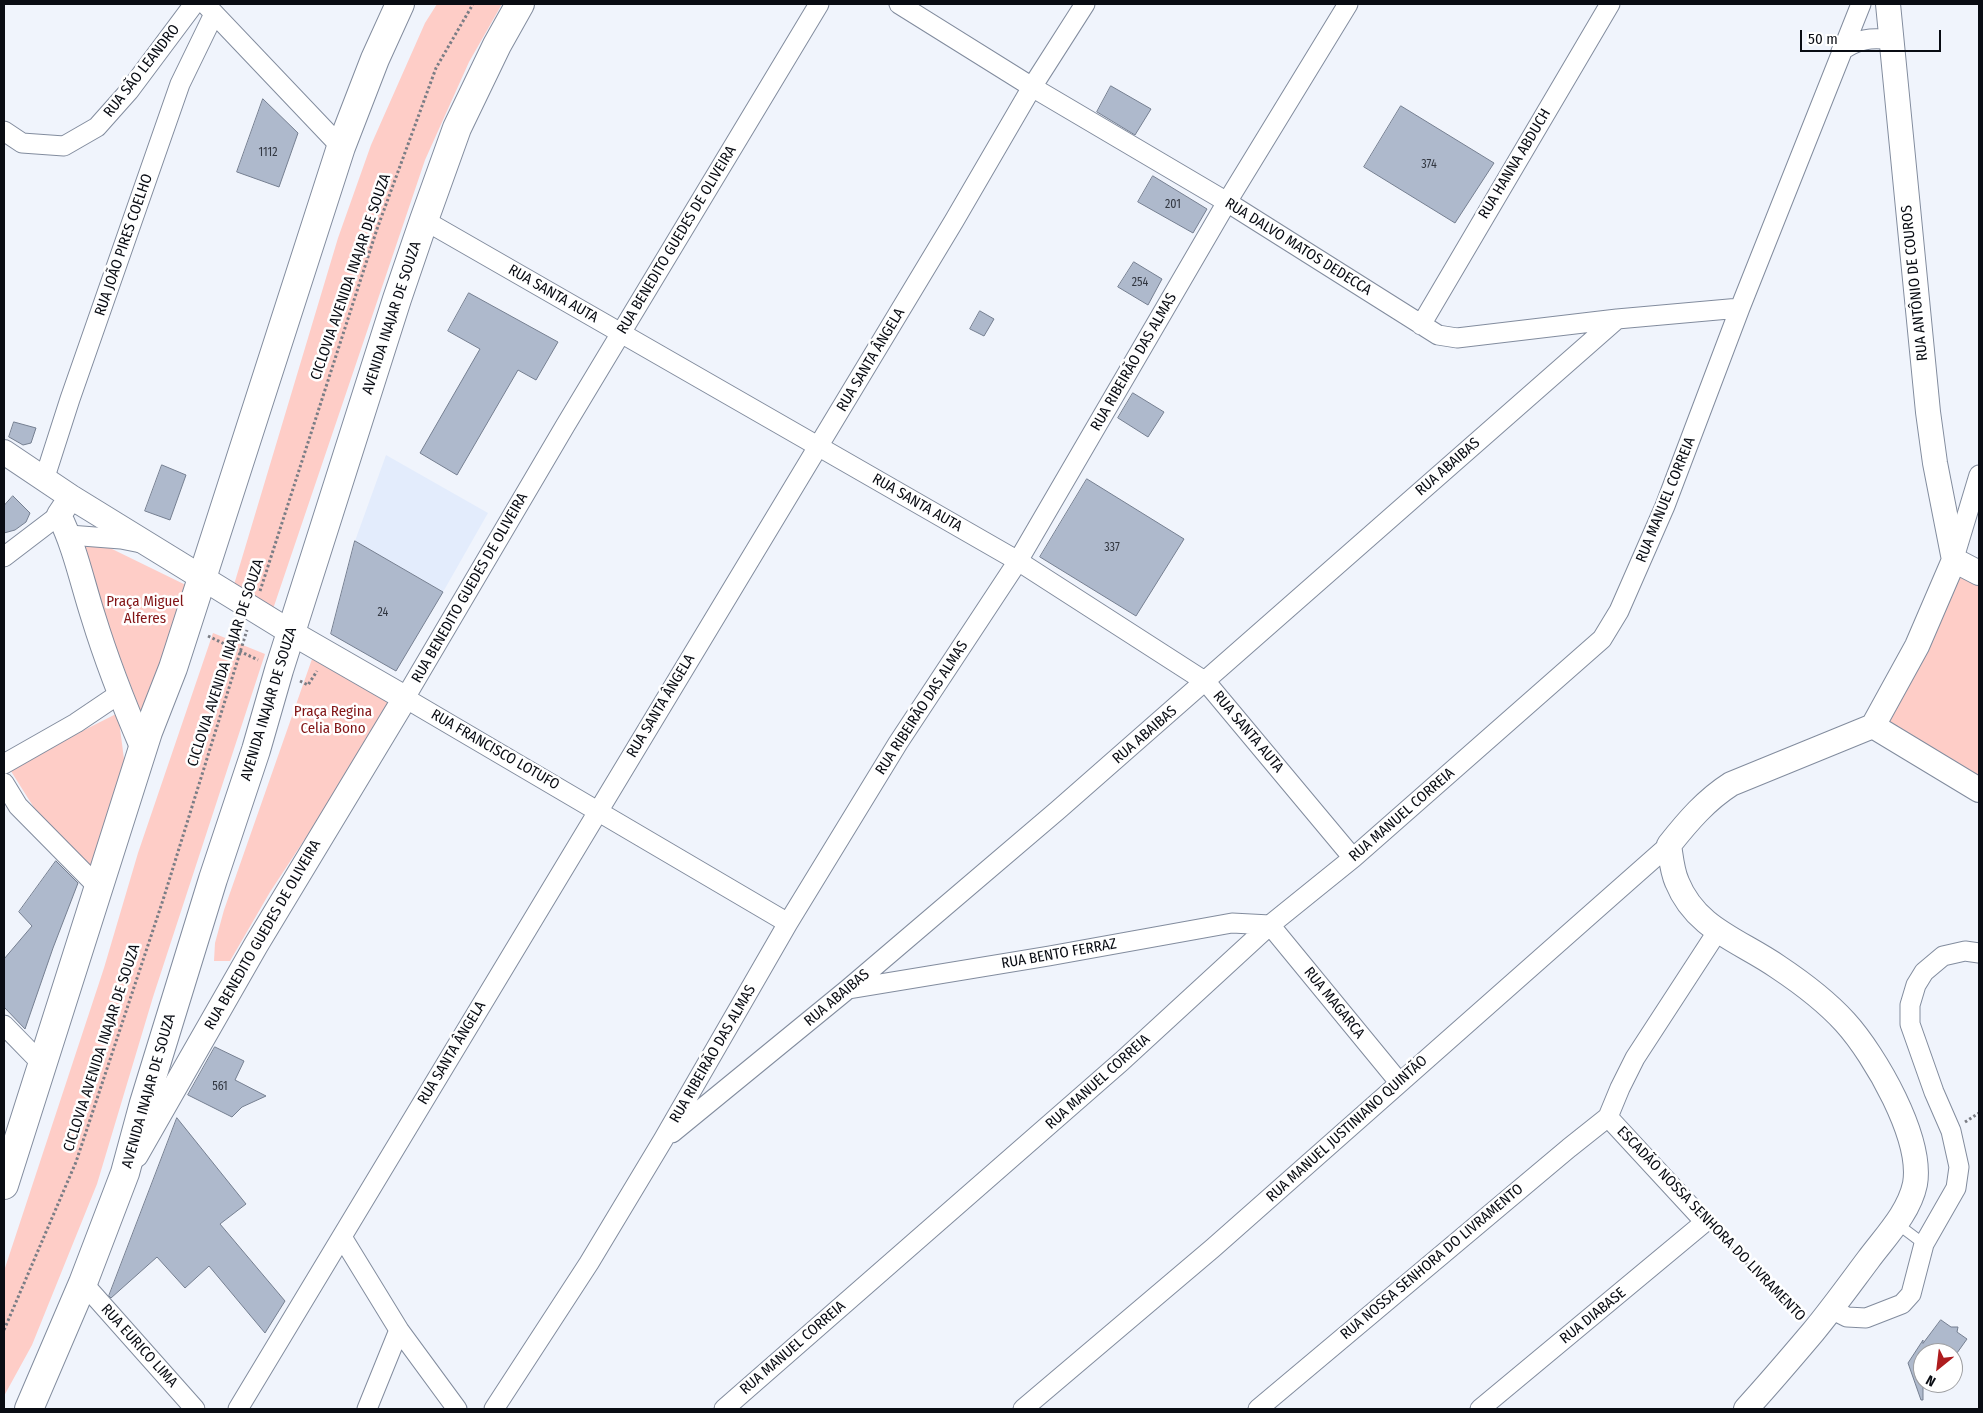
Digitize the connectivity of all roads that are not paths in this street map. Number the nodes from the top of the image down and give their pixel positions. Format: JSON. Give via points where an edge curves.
{"nodes":[{"id":1,"x":194,"y":4,"type":"edge"},
{"id":2,"x":400,"y":4,"type":"edge"},
{"id":3,"x":520,"y":4,"type":"edge"},
{"id":4,"x":819,"y":4,"type":"edge"},
{"id":5,"x":899,"y":4,"type":"edge"},
{"id":6,"x":1085,"y":4,"type":"edge"},
{"id":7,"x":1348,"y":4,"type":"edge"},
{"id":8,"x":1610,"y":4,"type":"edge"},
{"id":9,"x":1861,"y":4,"type":"edge"},
{"id":10,"x":1888,"y":4,"type":"edge"},
{"id":11,"x":209,"y":9,"type":"edge"},
{"id":12,"x":1891,"y":40,"type":"junction"},
{"id":13,"x":1842,"y":51,"type":"junction"},
{"id":14,"x":1032,"y":87,"type":"junction"},
{"id":15,"x":4,"y":130,"type":"edge"},
{"id":16,"x":341,"y":147,"type":"junction"},
{"id":17,"x":1227,"y":202,"type":"junction"},
{"id":18,"x":424,"y":220,"type":"junction"},
{"id":19,"x":1740,"y":308,"type":"junction"},
{"id":20,"x":1617,"y":319,"type":"junction"},
{"id":21,"x":1421,"y":325,"type":"junction"},
{"id":22,"x":621,"y":333,"type":"junction"},
{"id":23,"x":818,"y":446,"type":"junction"},
{"id":24,"x":4,"y":452,"type":"edge"},
{"id":25,"x":1979,"y":475,"type":"edge"},
{"id":26,"x":44,"y":480,"type":"junction"},
{"id":27,"x":66,"y":516,"type":"junction"},
{"id":28,"x":150,"y":545,"type":"junction"},
{"id":29,"x":4,"y":557,"type":"edge"},
{"id":30,"x":1954,"y":560,"type":"junction"},
{"id":31,"x":1018,"y":561,"type":"junction"},
{"id":32,"x":1979,"y":574,"type":"edge"},
{"id":33,"x":202,"y":577,"type":"junction"},
{"id":34,"x":292,"y":633,"type":"junction"},
{"id":35,"x":1206,"y":682,"type":"junction"},
{"id":36,"x":119,"y":694,"type":"junction"},
{"id":37,"x":406,"y":698,"type":"junction"},
{"id":38,"x":1874,"y":726,"type":"junction"},
{"id":39,"x":143,"y":749,"type":"junction"},
{"id":40,"x":4,"y":764,"type":"edge"},
{"id":41,"x":4,"y":783,"type":"edge"},
{"id":42,"x":1979,"y":790,"type":"edge"},
{"id":43,"x":597,"y":811,"type":"junction"},
{"id":44,"x":1669,"y":845,"type":"junction"},
{"id":45,"x":1353,"y":858,"type":"junction"},
{"id":46,"x":98,"y":887,"type":"junction"},
{"id":47,"x":788,"y":923,"type":"junction"},
{"id":48,"x":1270,"y":925,"type":"junction"},
{"id":49,"x":1717,"y":932,"type":"junction"},
{"id":50,"x":1979,"y":954,"type":"edge"},
{"id":51,"x":848,"y":989,"type":"junction"},
{"id":52,"x":4,"y":1025,"type":"edge"},
{"id":53,"x":43,"y":1066,"type":"junction"},
{"id":54,"x":1399,"y":1082,"type":"junction"},
{"id":55,"x":1608,"y":1117,"type":"junction"},
{"id":56,"x":24,"y":1126,"type":"junction"},
{"id":57,"x":663,"y":1140,"type":"junction"},
{"id":58,"x":4,"y":1147,"type":"edge"},
{"id":59,"x":125,"y":1174,"type":"junction"},
{"id":60,"x":4,"y":1185,"type":"edge"},
{"id":61,"x":1705,"y":1222,"type":"joint"},
{"id":62,"x":1896,"y":1224,"type":"junction"},
{"id":63,"x":342,"y":1237,"type":"junction"},
{"id":64,"x":1924,"y":1244,"type":"junction"},
{"id":65,"x":83,"y":1283,"type":"junction"},
{"id":66,"x":1830,"y":1309,"type":"junction"},
{"id":67,"x":399,"y":1330,"type":"junction"},
{"id":68,"x":29,"y":1409,"type":"edge"},
{"id":69,"x":195,"y":1409,"type":"edge"},
{"id":70,"x":238,"y":1409,"type":"edge"},
{"id":71,"x":368,"y":1409,"type":"edge"},
{"id":72,"x":458,"y":1409,"type":"edge"},
{"id":73,"x":494,"y":1409,"type":"edge"},
{"id":74,"x":724,"y":1409,"type":"edge"},
{"id":75,"x":1023,"y":1409,"type":"edge"},
{"id":76,"x":1258,"y":1409,"type":"edge"},
{"id":77,"x":1480,"y":1409,"type":"edge"},
{"id":78,"x":1746,"y":1409,"type":"edge"}],
"edges":[{"from":1,"to":15,"type":"street","name":"RUA SÃO LEANDRO","via":[[129,91],[97,127],[64,146],[22,144]]},
{"from":2,"to":16,"type":"main road"},
{"from":3,"to":18,"type":"main road","name":"AVENIDA INAJAR DE SOUZA","via":[[457,128]]},
{"from":4,"to":22,"type":"street","name":"RUA BENEDITO GUEDES DE OLIVEIRA"},
{"from":5,"to":14,"type":"street","name":"RUA DALVO MATOS DEDECCA"},
{"from":6,"to":14,"type":"street","name":"RUA SANTA ÂNGELA"},
{"from":7,"to":17,"type":"street","name":"RUA RIBEIRÃO DAS ALMAS"},
{"from":8,"to":21,"type":"street","name":"RUA HANNA ABDUCH"},
{"from":9,"to":13,"type":"street","name":"RUA MANUEL CORREIA"},
{"from":10,"to":12,"type":"street","name":"RUA ANTÔNIO DE COUROS"},
{"from":11,"to":16,"type":"street"},
{"from":11,"to":26,"type":"street","name":"RUA JOÃO PIRES COELHO","via":[[70,398]]},
{"from":12,"to":13,"type":"street","via":[[1867,38]]},
{"from":12,"to":30,"type":"street","name":"RUA ANTÔNIO DE COUROS","via":[[1928,412]]},
{"from":13,"to":19,"type":"street","name":"RUA MANUEL CORREIA"},
{"from":14,"to":17,"type":"street","name":"RUA DALVO MATOS DEDECCA"},
{"from":14,"to":23,"type":"street","name":"RUA SANTA ÂNGELA"},
{"from":16,"to":33,"type":"main road"},
{"from":17,"to":21,"type":"street","name":"RUA DALVO MATOS DEDECCA"},
{"from":17,"to":31,"type":"street","name":"RUA RIBEIRÃO DAS ALMAS"},
{"from":18,"to":22,"type":"street","name":"RUA SANTA AUTA"},
{"from":18,"to":34,"type":"main road","name":"AVENIDA INAJAR DE SOUZA"},
{"from":19,"to":20,"type":"street","name":"RUA DALVO MATOS DEDECCA"},
{"from":19,"to":45,"type":"street","name":"RUA MANUEL CORREIA","via":[[1665,506],[1619,611],[1602,639]]},
{"from":20,"to":21,"type":"street","name":"RUA DALVO MATOS DEDECCA","via":[[1457,338],[1438,334]]},
{"from":20,"to":35,"type":"street","name":"RUA ABAIBAS"},
{"from":22,"to":23,"type":"street","name":"RUA SANTA AUTA"},
{"from":22,"to":37,"type":"street","name":"RUA BENEDITO GUEDES DE OLIVEIRA"},
{"from":23,"to":31,"type":"street","name":"RUA SANTA AUTA"},
{"from":23,"to":43,"type":"street","name":"RUA SANTA ÂNGELA"},
{"from":24,"to":26,"type":"street","name":"RUA FRANCISCO LOTUFO"},
{"from":25,"to":30,"type":"street"},
{"from":26,"to":27,"type":"street","name":"RUA FRANCISCO LOTUFO"},
{"from":27,"to":28,"type":"street","name":"RUA FRANCISCO LOTUFO"},
{"from":27,"to":28,"type":"street","via":[[121,539]]},
{"from":27,"to":29,"type":"street"},
{"from":27,"to":36,"type":"street","via":[[93,616]]},
{"from":28,"to":33,"type":"street","name":"RUA FRANCISCO LOTUFO"},
{"from":30,"to":32,"type":"street"},
{"from":30,"to":38,"type":"street","via":[[1917,646]]},
{"from":31,"to":35,"type":"street","name":"RUA SANTA AUTA"},
{"from":31,"to":47,"type":"street","name":"RUA RIBEIRÃO DAS ALMAS","via":[[898,743]]},
{"from":33,"to":34,"type":"street","name":"RUA FRANCISCO LOTUFO"},
{"from":33,"to":39,"type":"main road"},
{"from":34,"to":37,"type":"street","name":"RUA FRANCISCO LOTUFO"},
{"from":34,"to":59,"type":"main road","name":"AVENIDA INAJAR DE SOUZA","via":[[204,907]]},
{"from":35,"to":45,"type":"street","name":"RUA SANTA AUTA"},
{"from":35,"to":51,"type":"street","name":"RUA ABAIBAS"},
{"from":36,"to":39,"type":"street"},
{"from":36,"to":40,"type":"street"},
{"from":37,"to":43,"type":"street","name":"RUA FRANCISCO LOTUFO"},
{"from":37,"to":59,"type":"street","name":"RUA BENEDITO GUEDES DE OLIVEIRA","via":[[261,937]]},
{"from":38,"to":42,"type":"street"},
{"from":38,"to":44,"type":"street","via":[[1731,784],[1698,809]]},
{"from":39,"to":46,"type":"main road"},
{"from":41,"to":46,"type":"street","via":[[18,806]]},
{"from":43,"to":47,"type":"street","name":"RUA FRANCISCO LOTUFO"},
{"from":43,"to":63,"type":"street","name":"RUA SANTA ÂNGELA"},
{"from":44,"to":49,"type":"street","via":[[1676,880],[1686,902]]},
{"from":44,"to":54,"type":"street","name":"RUA MANUEL JUSTINIANO QUINTÃO"},
{"from":45,"to":48,"type":"street","name":"RUA MANUEL CORREIA"},
{"from":46,"to":53,"type":"main road"},
{"from":47,"to":57,"type":"street","name":"RUA RIBEIRÃO DAS ALMAS"},
{"from":48,"to":51,"type":"street","name":"RUA BENTO FERRAZ","via":[[1232,923]]},
{"from":48,"to":54,"type":"street","name":"RUA MAGARCA"},
{"from":48,"to":74,"type":"street","name":"RUA MANUEL CORREIA","via":[[1122,1061]]},
{"from":49,"to":55,"type":"street","via":[[1636,1058]]},
{"from":49,"to":62,"type":"street","via":[[1760,954],[1809,988],[1846,1023],[1881,1071],[1903,1119],[1916,1159],[1915,1184]]},
{"from":50,"to":64,"type":"street","via":[[1965,951],[1943,956],[1924,972],[1910,1005],[1910,1024],[1951,1131],[1959,1167],[1956,1188]]},
{"from":51,"to":57,"type":"street","name":"RUA ABAIBAS"},
{"from":52,"to":53,"type":"street"},
{"from":53,"to":56,"type":"main road"},
{"from":54,"to":75,"type":"street","name":"RUA MANUEL JUSTINIANO QUINTÃO","via":[[1214,1248]]},
{"from":55,"to":61,"type":"street","name":"ESCADÃO NOSSA SENHORA DO LIVRAMENTO"},
{"from":55,"to":76,"type":"street","name":"RUA NOSSA SENHORA DO LIVRAMENTO"},
{"from":56,"to":58,"type":"street"},
{"from":56,"to":60,"type":"main road"},
{"from":57,"to":73,"type":"street","name":"RUA RIBEIRÃO DAS ALMAS","via":[[589,1263]]},
{"from":59,"to":65,"type":"main road","name":"AVENIDA INAJAR DE SOUZA"},
{"from":61,"to":77,"type":"street","name":"RUA DIABASE"},
{"from":62,"to":64,"type":"lane"},
{"from":62,"to":66,"type":"street"},
{"from":63,"to":67,"type":"street"},
{"from":63,"to":70,"type":"street","name":"RUA SANTA ÂNGELA"},
{"from":64,"to":66,"type":"street","via":[[1911,1294],[1902,1304],[1866,1318],[1847,1317]]},
{"from":65,"to":68,"type":"main road","name":"AVENIDA INAJAR DE SOUZA"},
{"from":65,"to":69,"type":"street","name":"RUA EURICO LIMA"},
{"from":66,"to":78,"type":"street"},
{"from":67,"to":71,"type":"street"},
{"from":67,"to":72,"type":"street"}]}
